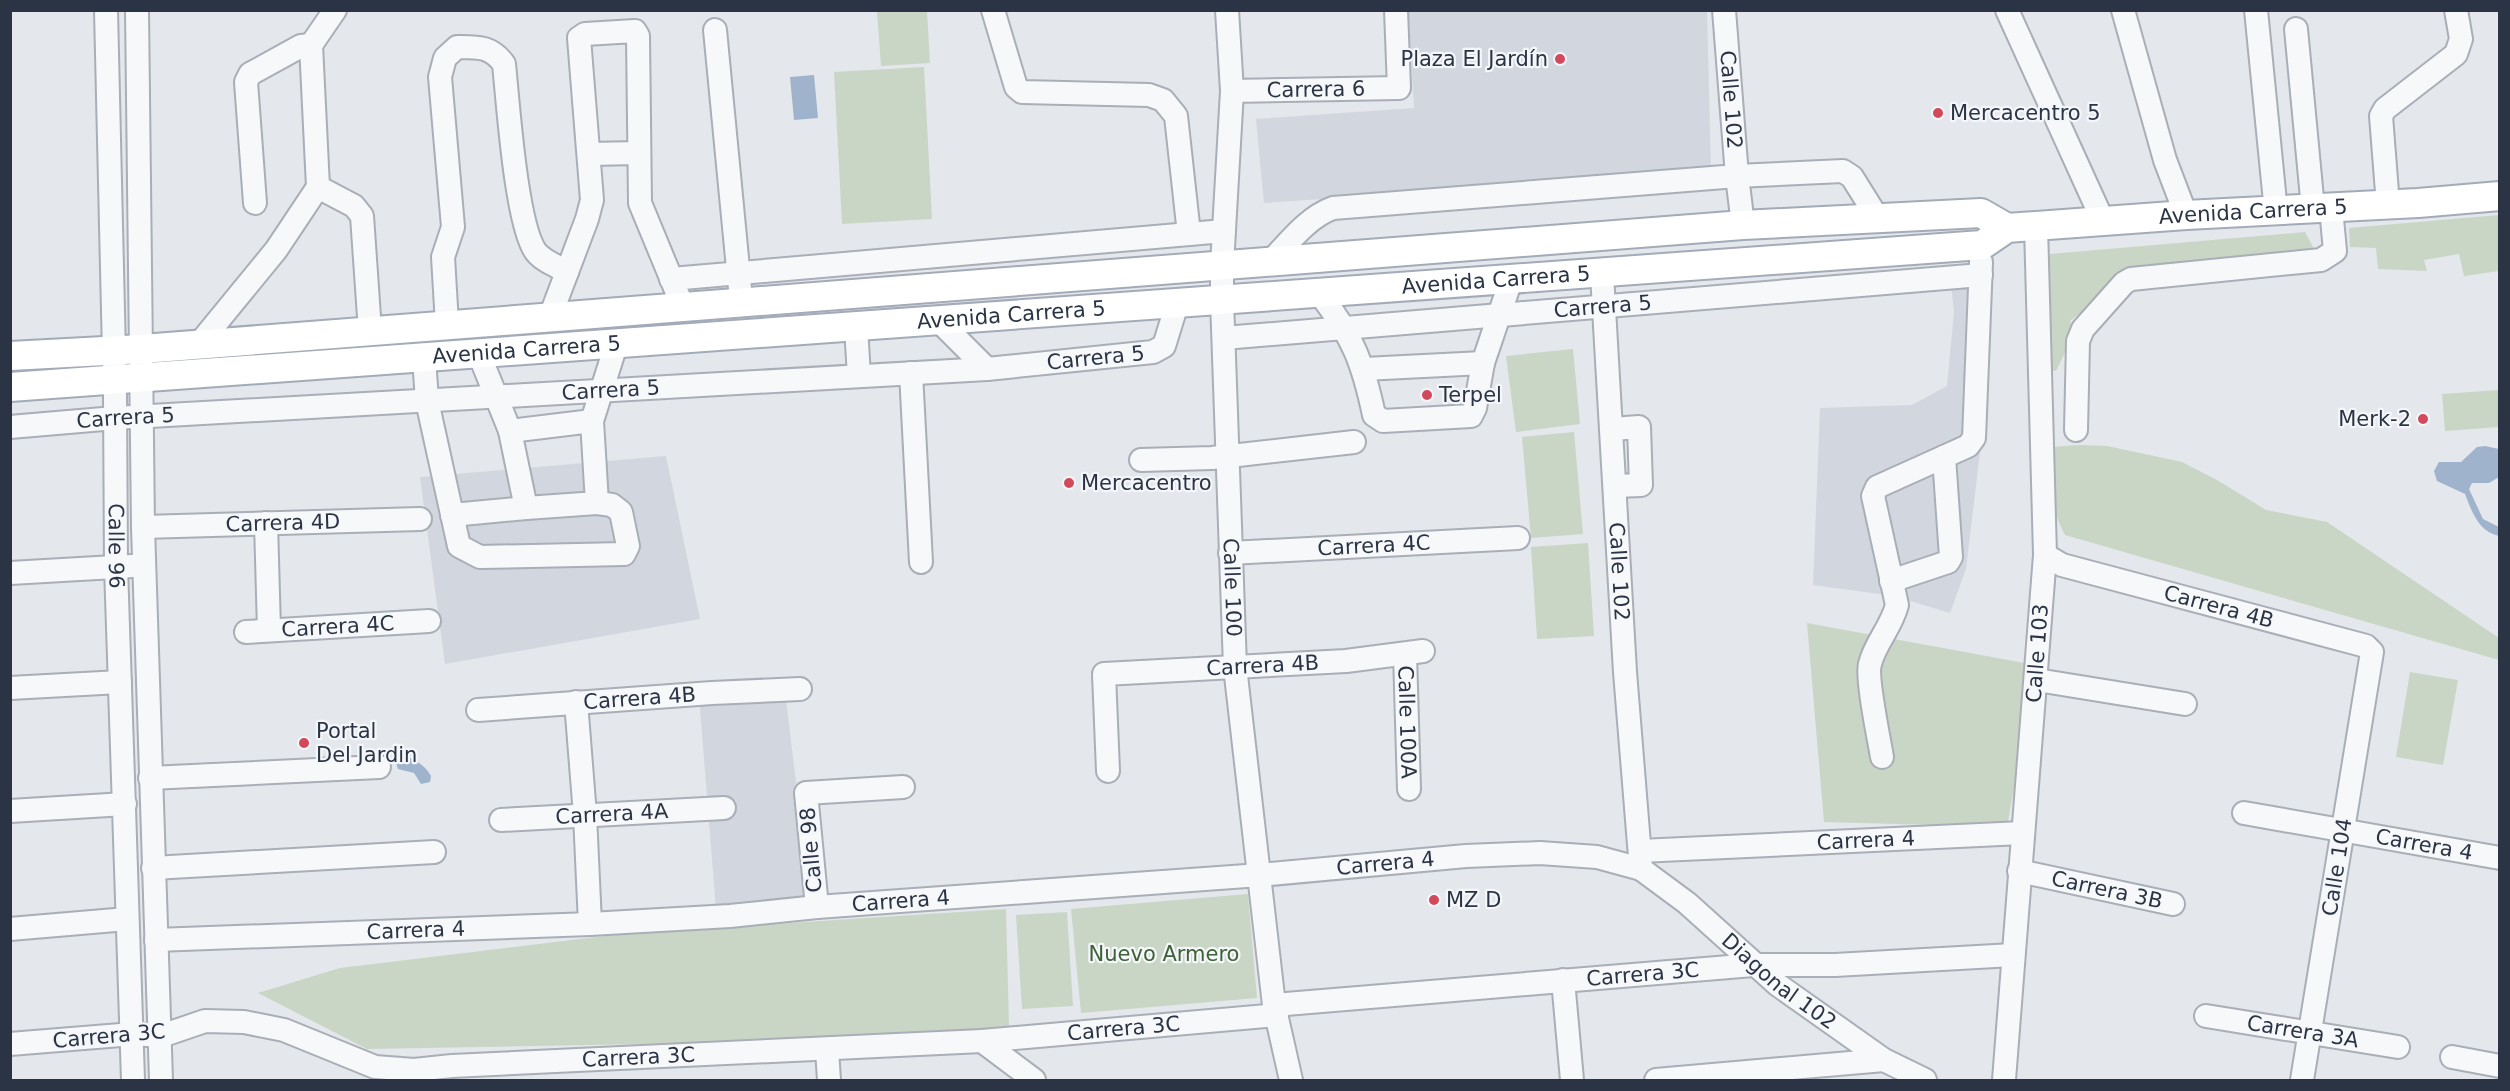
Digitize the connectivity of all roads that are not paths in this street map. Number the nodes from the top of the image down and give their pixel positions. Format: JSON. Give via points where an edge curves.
{"nodes":[{"id":1,"x":106,"y":10,"type":"edge"},
{"id":2,"x":137,"y":10,"type":"edge"},
{"id":3,"x":335,"y":10,"type":"edge"},
{"id":4,"x":993,"y":10,"type":"edge"},
{"id":5,"x":1227,"y":10,"type":"edge"},
{"id":6,"x":1396,"y":10,"type":"edge"},
{"id":7,"x":1724,"y":10,"type":"edge"},
{"id":8,"x":2007,"y":10,"type":"edge"},
{"id":9,"x":2123,"y":10,"type":"edge"},
{"id":10,"x":2256,"y":10,"type":"edge"},
{"id":11,"x":2456,"y":10,"type":"edge"},
{"id":12,"x":2296,"y":29,"type":"dead end"},
{"id":13,"x":715,"y":30,"type":"dead end"},
{"id":14,"x":310,"y":45,"type":"junction"},
{"id":15,"x":1232,"y":91,"type":"junction"},
{"id":16,"x":639,"y":153,"type":"junction"},
{"id":17,"x":589,"y":154,"type":"junction"},
{"id":18,"x":1737,"y":176,"type":"junction"},
{"id":19,"x":318,"y":187,"type":"junction"},
{"id":20,"x":2499,"y":195,"type":"edge"},
{"id":21,"x":255,"y":203,"type":"dead end"},
{"id":22,"x":2388,"y":205,"type":"junction"},
{"id":23,"x":2322,"y":209,"type":"junction"},
{"id":24,"x":2276,"y":212,"type":"junction"},
{"id":25,"x":2186,"y":214,"type":"junction"},
{"id":26,"x":1877,"y":217,"type":"junction"},
{"id":27,"x":2103,"y":221,"type":"junction"},
{"id":28,"x":1743,"y":225,"type":"junction"},
{"id":29,"x":2036,"y":226,"type":"junction"},
{"id":30,"x":2007,"y":228,"type":"junction"},
{"id":31,"x":1224,"y":231,"type":"junction"},
{"id":32,"x":1189,"y":234,"type":"junction"},
{"id":33,"x":1982,"y":245,"type":"junction"},
{"id":34,"x":1271,"y":261,"type":"junction"},
{"id":35,"x":1222,"y":265,"type":"junction"},
{"id":36,"x":567,"y":272,"type":"junction"},
{"id":37,"x":740,"y":274,"type":"junction"},
{"id":38,"x":1602,"y":274,"type":"junction"},
{"id":39,"x":1981,"y":275,"type":"junction"},
{"id":40,"x":671,"y":279,"type":"junction"},
{"id":41,"x":1511,"y":280,"type":"junction"},
{"id":42,"x":1320,"y":294,"type":"junction"},
{"id":43,"x":1222,"y":300,"type":"junction"},
{"id":44,"x":741,"y":302,"type":"junction"},
{"id":45,"x":1177,"y":304,"type":"junction"},
{"id":46,"x":1604,"y":305,"type":"junction"},
{"id":47,"x":683,"y":307,"type":"junction"},
{"id":48,"x":1499,"y":316,"type":"junction"},
{"id":49,"x":550,"y":317,"type":"junction"},
{"id":50,"x":939,"y":321,"type":"junction"},
{"id":51,"x":447,"y":324,"type":"junction"},
{"id":52,"x":856,"y":327,"type":"junction"},
{"id":53,"x":1345,"y":327,"type":"junction"},
{"id":54,"x":370,"y":331,"type":"junction"},
{"id":55,"x":1224,"y":338,"type":"junction"},
{"id":56,"x":200,"y":344,"type":"junction"},
{"id":57,"x":616,"y":345,"type":"junction"},
{"id":58,"x":142,"y":349,"type":"junction"},
{"id":59,"x":114,"y":350,"type":"junction"},
{"id":60,"x":479,"y":354,"type":"junction"},
{"id":61,"x":10,"y":356,"type":"edge"},
{"id":62,"x":424,"y":358,"type":"junction"},
{"id":63,"x":1483,"y":363,"type":"junction"},
{"id":64,"x":987,"y":369,"type":"junction"},
{"id":65,"x":1364,"y":369,"type":"junction"},
{"id":66,"x":911,"y":373,"type":"junction"},
{"id":67,"x":859,"y":376,"type":"junction"},
{"id":68,"x":142,"y":378,"type":"junction"},
{"id":69,"x":114,"y":380,"type":"junction"},
{"id":70,"x":10,"y":387,"type":"edge"},
{"id":71,"x":602,"y":392,"type":"junction"},
{"id":72,"x":495,"y":397,"type":"junction"},
{"id":73,"x":427,"y":401,"type":"junction"},
{"id":74,"x":142,"y":417,"type":"junction"},
{"id":75,"x":115,"y":418,"type":"junction"},
{"id":76,"x":592,"y":421,"type":"junction"},
{"id":77,"x":10,"y":427,"type":"edge"},
{"id":78,"x":1612,"y":429,"type":"junction"},
{"id":79,"x":2076,"y":430,"type":"dead end"},
{"id":80,"x":510,"y":431,"type":"junction"},
{"id":81,"x":1354,"y":442,"type":"dead end"},
{"id":82,"x":1229,"y":456,"type":"junction"},
{"id":83,"x":1944,"y":457,"type":"junction"},
{"id":84,"x":1141,"y":460,"type":"dead end"},
{"id":85,"x":1615,"y":486,"type":"junction"},
{"id":86,"x":597,"y":503,"type":"junction"},
{"id":87,"x":526,"y":508,"type":"junction"},
{"id":88,"x":452,"y":515,"type":"junction"},
{"id":89,"x":420,"y":519,"type":"dead end"},
{"id":90,"x":266,"y":523,"type":"junction"},
{"id":91,"x":143,"y":527,"type":"junction"},
{"id":92,"x":1518,"y":538,"type":"dead end"},
{"id":93,"x":1230,"y":553,"type":"junction"},
{"id":94,"x":2054,"y":560,"type":"junction"},
{"id":95,"x":921,"y":562,"type":"dead end"},
{"id":96,"x":144,"y":566,"type":"junction"},
{"id":97,"x":116,"y":567,"type":"junction"},
{"id":98,"x":10,"y":573,"type":"edge"},
{"id":99,"x":1891,"y":581,"type":"junction"},
{"id":100,"x":429,"y":621,"type":"dead end"},
{"id":101,"x":269,"y":630,"type":"junction"},
{"id":102,"x":246,"y":632,"type":"dead end"},
{"id":103,"x":2372,"y":652,"type":"joint"},
{"id":104,"x":1414,"y":653,"type":"joint"},
{"id":105,"x":1235,"y":667,"type":"junction"},
{"id":106,"x":2037,"y":680,"type":"junction"},
{"id":107,"x":120,"y":682,"type":"junction"},
{"id":108,"x":10,"y":688,"type":"edge"},
{"id":109,"x":800,"y":689,"type":"dead end"},
{"id":110,"x":576,"y":702,"type":"junction"},
{"id":111,"x":2185,"y":704,"type":"dead end"},
{"id":112,"x":478,"y":710,"type":"dead end"},
{"id":113,"x":1882,"y":757,"type":"dead end"},
{"id":114,"x":380,"y":767,"type":"dead end"},
{"id":115,"x":1108,"y":771,"type":"dead end"},
{"id":116,"x":150,"y":778,"type":"junction"},
{"id":117,"x":903,"y":787,"type":"dead end"},
{"id":118,"x":1408,"y":789,"type":"dead end"},
{"id":119,"x":125,"y":804,"type":"junction"},
{"id":120,"x":724,"y":808,"type":"dead end"},
{"id":121,"x":10,"y":811,"type":"edge"},
{"id":122,"x":2244,"y":813,"type":"dead end"},
{"id":123,"x":585,"y":815,"type":"junction"},
{"id":124,"x":501,"y":819,"type":"dead end"},
{"id":125,"x":2343,"y":831,"type":"junction"},
{"id":126,"x":2022,"y":833,"type":"junction"},
{"id":127,"x":434,"y":852,"type":"dead end"},
{"id":128,"x":2499,"y":858,"type":"edge"},
{"id":129,"x":1640,"y":860,"type":"junction"},
{"id":130,"x":153,"y":868,"type":"junction"},
{"id":131,"x":2030,"y":873,"type":"junction"},
{"id":132,"x":1260,"y":875,"type":"junction"},
{"id":133,"x":2173,"y":904,"type":"dead end"},
{"id":134,"x":817,"y":907,"type":"junction"},
{"id":135,"x":127,"y":919,"type":"junction"},
{"id":136,"x":590,"y":924,"type":"junction"},
{"id":137,"x":10,"y":929,"type":"edge"},
{"id":138,"x":156,"y":939,"type":"junction"},
{"id":139,"x":2013,"y":955,"type":"junction"},
{"id":140,"x":1753,"y":965,"type":"junction"},
{"id":141,"x":1563,"y":980,"type":"junction"},
{"id":142,"x":1276,"y":1010,"type":"junction"},
{"id":143,"x":2206,"y":1016,"type":"dead end"},
{"id":144,"x":2310,"y":1033,"type":"junction"},
{"id":145,"x":133,"y":1034,"type":"junction"},
{"id":146,"x":161,"y":1036,"type":"junction"},
{"id":147,"x":982,"y":1041,"type":"junction"},
{"id":148,"x":10,"y":1044,"type":"edge"},
{"id":149,"x":2398,"y":1047,"type":"dead end"},
{"id":150,"x":827,"y":1050,"type":"junction"},
{"id":151,"x":2452,"y":1057,"type":"dead end"},
{"id":152,"x":1884,"y":1060,"type":"junction"},
{"id":153,"x":2499,"y":1066,"type":"edge"},
{"id":154,"x":453,"y":1073,"type":"edge"},
{"id":155,"x":133,"y":1080,"type":"edge"},
{"id":156,"x":162,"y":1080,"type":"edge"},
{"id":157,"x":829,"y":1080,"type":"edge"},
{"id":158,"x":1034,"y":1080,"type":"edge"},
{"id":159,"x":1290,"y":1080,"type":"edge"},
{"id":160,"x":1572,"y":1080,"type":"edge"},
{"id":161,"x":1656,"y":1080,"type":"edge"},
{"id":162,"x":1925,"y":1080,"type":"edge"},
{"id":163,"x":2004,"y":1080,"type":"edge"},
{"id":164,"x":2302,"y":1080,"type":"edge"}],
"edges":[{"from":1,"to":59,"type":"street","name":"Calle 96"},
{"from":2,"to":58,"type":"street","name":"Calle 96"},
{"from":3,"to":14,"type":"street"},
{"from":4,"to":32,"type":"street","via":[[1016,87],[1022,92],[1149,95],[1163,100],[1176,116]]},
{"from":5,"to":15,"type":"street","name":"Calle 100"},
{"from":6,"to":15,"type":"street","name":"Carrera 6","via":[[1399,88]]},
{"from":7,"to":18,"type":"street","name":"Calle 102"},
{"from":8,"to":27,"type":"street"},
{"from":9,"to":25,"type":"street","via":[[2165,160]]},
{"from":10,"to":24,"type":"street"},
{"from":11,"to":22,"type":"street","via":[[2461,39],[2456,54],[2381,116]]},
{"from":12,"to":23,"type":"street"},
{"from":13,"to":37,"type":"street"},
{"from":14,"to":19,"type":"street"},
{"from":14,"to":21,"type":"street","via":[[301,46],[250,74],[246,82]]},
{"from":15,"to":31,"type":"street","name":"Calle 100"},
{"from":16,"to":17,"type":"street"},
{"from":16,"to":17,"type":"street","via":[[638,36],[634,31],[585,34],[579,38]]},
{"from":16,"to":40,"type":"street","via":[[642,209]]},
{"from":17,"to":36,"type":"street","via":[[592,200]]},
{"from":18,"to":26,"type":"street","via":[[1843,171],[1852,177]]},
{"from":18,"to":28,"type":"street","name":"Calle 102"},
{"from":18,"to":34,"type":"street","via":[[1333,208],[1296,233]]},
{"from":19,"to":54,"type":"street","via":[[354,206],[362,216]]},
{"from":19,"to":56,"type":"street","via":[[276,250]]},
{"from":20,"to":22,"type":"main road","name":"Avenida Carrera 5"},
{"from":22,"to":23,"type":"main road","name":"Avenida Carrera 5"},
{"from":23,"to":24,"type":"main road","name":"Avenida Carrera 5"},
{"from":23,"to":79,"type":"street","via":[[2335,251],[2321,260],[2131,279],[2124,283],[2083,329],[2078,341]]},
{"from":24,"to":25,"type":"main road","name":"Avenida Carrera 5"},
{"from":25,"to":27,"type":"main road","name":"Avenida Carrera 5"},
{"from":26,"to":28,"type":"main road","name":"Avenida Carrera 5"},
{"from":26,"to":30,"type":"main road","name":"Avenida Carrera 5","via":[[1981,213]]},
{"from":27,"to":29,"type":"main road","name":"Avenida Carrera 5"},
{"from":28,"to":34,"type":"main road","name":"Avenida Carrera 5"},
{"from":29,"to":30,"type":"main road","name":"Avenida Carrera 5"},
{"from":29,"to":94,"type":"street","name":"Calle 103"},
{"from":30,"to":33,"type":"main road","name":"Avenida Carrera 5"},
{"from":31,"to":32,"type":"street"},
{"from":31,"to":35,"type":"street","name":"Calle 100"},
{"from":32,"to":37,"type":"street"},
{"from":33,"to":38,"type":"main road","name":"Avenida Carrera 5"},
{"from":33,"to":39,"type":"street"},
{"from":34,"to":35,"type":"main road","name":"Avenida Carrera 5"},
{"from":35,"to":43,"type":"street","name":"Calle 100"},
{"from":35,"to":44,"type":"main road","name":"Avenida Carrera 5"},
{"from":36,"to":49,"type":"street"},
{"from":36,"to":51,"type":"street","via":[[534,250],[525,228],[504,64],[486,48],[457,47],[445,58],[440,76],[453,227],[443,257]]},
{"from":37,"to":40,"type":"street"},
{"from":37,"to":44,"type":"street"},
{"from":38,"to":41,"type":"main road","name":"Avenida Carrera 5"},
{"from":38,"to":46,"type":"street","name":"Calle 102"},
{"from":39,"to":46,"type":"street","name":"Carrera 5"},
{"from":39,"to":83,"type":"street","via":[[1974,438],[1968,446]]},
{"from":40,"to":47,"type":"street"},
{"from":41,"to":42,"type":"main road","name":"Avenida Carrera 5"},
{"from":41,"to":48,"type":"street"},
{"from":42,"to":43,"type":"main road","name":"Avenida Carrera 5"},
{"from":42,"to":53,"type":"street"},
{"from":43,"to":45,"type":"main road","name":"Avenida Carrera 5"},
{"from":43,"to":55,"type":"street","name":"Calle 100"},
{"from":44,"to":47,"type":"main road","name":"Avenida Carrera 5"},
{"from":45,"to":50,"type":"main road","name":"Avenida Carrera 5"},
{"from":45,"to":64,"type":"street","name":"Carrera 5","via":[[1164,346],[1153,352]]},
{"from":46,"to":48,"type":"street","name":"Carrera 5"},
{"from":46,"to":78,"type":"street","name":"Calle 102"},
{"from":47,"to":49,"type":"main road","name":"Avenida Carrera 5"},
{"from":48,"to":53,"type":"street","name":"Carrera 5"},
{"from":48,"to":63,"type":"street"},
{"from":49,"to":51,"type":"main road","name":"Avenida Carrera 5"},
{"from":50,"to":52,"type":"main road","name":"Avenida Carrera 5"},
{"from":50,"to":64,"type":"street"},
{"from":51,"to":54,"type":"main road","name":"Avenida Carrera 5"},
{"from":52,"to":57,"type":"main road","name":"Avenida Carrera 5"},
{"from":52,"to":67,"type":"street"},
{"from":53,"to":55,"type":"street","name":"Carrera 5"},
{"from":53,"to":65,"type":"street"},
{"from":54,"to":56,"type":"main road","name":"Avenida Carrera 5"},
{"from":55,"to":82,"type":"street","name":"Calle 100"},
{"from":56,"to":58,"type":"main road","name":"Avenida Carrera 5"},
{"from":57,"to":60,"type":"main road","name":"Avenida Carrera 5"},
{"from":57,"to":71,"type":"street"},
{"from":58,"to":59,"type":"main road","name":"Avenida Carrera 5"},
{"from":58,"to":68,"type":"street","name":"Calle 96"},
{"from":59,"to":61,"type":"main road","name":"Avenida Carrera 5"},
{"from":59,"to":69,"type":"street","name":"Calle 96"},
{"from":60,"to":62,"type":"main road","name":"Avenida Carrera 5"},
{"from":60,"to":72,"type":"street"},
{"from":62,"to":68,"type":"main road","name":"Avenida Carrera 5"},
{"from":62,"to":73,"type":"street"},
{"from":63,"to":65,"type":"street"},
{"from":63,"to":65,"type":"street","via":[[1471,416],[1400,422],[1383,422],[1374,416]]},
{"from":64,"to":66,"type":"street","name":"Carrera 5"},
{"from":66,"to":67,"type":"street","name":"Carrera 5"},
{"from":66,"to":95,"type":"street"},
{"from":67,"to":71,"type":"street","name":"Carrera 5"},
{"from":68,"to":69,"type":"main road","name":"Avenida Carrera 5"},
{"from":68,"to":74,"type":"street","name":"Calle 96"},
{"from":69,"to":70,"type":"main road","name":"Avenida Carrera 5"},
{"from":69,"to":75,"type":"street","name":"Calle 96"},
{"from":71,"to":72,"type":"street","name":"Carrera 5"},
{"from":71,"to":76,"type":"street"},
{"from":72,"to":73,"type":"street","name":"Carrera 5"},
{"from":72,"to":80,"type":"street"},
{"from":73,"to":74,"type":"street","name":"Carrera 5"},
{"from":73,"to":88,"type":"street"},
{"from":74,"to":75,"type":"street","name":"Carrera 5"},
{"from":74,"to":91,"type":"street","name":"Calle 96"},
{"from":75,"to":77,"type":"street","name":"Carrera 5"},
{"from":75,"to":97,"type":"street","name":"Calle 96"},
{"from":76,"to":80,"type":"street"},
{"from":76,"to":86,"type":"street"},
{"from":78,"to":85,"type":"street","name":"Calle 102"},
{"from":78,"to":85,"type":"street","via":[[1640,427],[1641,485]]},
{"from":80,"to":87,"type":"street"},
{"from":81,"to":82,"type":"street"},
{"from":82,"to":84,"type":"street"},
{"from":82,"to":93,"type":"street","name":"Calle 100"},
{"from":83,"to":99,"type":"street","via":[[1951,557],[1948,562]]},
{"from":83,"to":99,"type":"street","via":[[1877,487],[1873,496]]},
{"from":85,"to":129,"type":"street","name":"Calle 102"},
{"from":86,"to":87,"type":"street"},
{"from":86,"to":88,"type":"street","via":[[612,505],[621,512],[628,546],[624,554],[480,557],[459,546]]},
{"from":87,"to":88,"type":"street"},
{"from":89,"to":90,"type":"street","name":"Carrera 4D"},
{"from":90,"to":91,"type":"street","name":"Carrera 4D"},
{"from":90,"to":101,"type":"street"},
{"from":91,"to":96,"type":"street","name":"Calle 96"},
{"from":92,"to":93,"type":"street","name":"Carrera 4C"},
{"from":93,"to":105,"type":"street","name":"Calle 100"},
{"from":94,"to":103,"type":"street","name":"Carrera 4B","via":[[2366,646]]},
{"from":94,"to":106,"type":"street","name":"Calle 103"},
{"from":96,"to":97,"type":"street"},
{"from":96,"to":116,"type":"street","name":"Calle 96"},
{"from":97,"to":98,"type":"street"},
{"from":97,"to":107,"type":"street","name":"Calle 96"},
{"from":99,"to":113,"type":"street","via":[[1897,605],[1869,667]]},
{"from":100,"to":101,"type":"street","name":"Carrera 4C"},
{"from":101,"to":102,"type":"street","name":"Carrera 4C"},
{"from":103,"to":125,"type":"street","name":"Calle 104"},
{"from":104,"to":105,"type":"street","name":"Carrera 4B"},
{"from":104,"to":118,"type":"street","name":"Calle 100A"},
{"from":105,"to":115,"type":"street","name":"Carrera 4B","via":[[1104,674]]},
{"from":105,"to":132,"type":"street","name":"Calle 100"},
{"from":106,"to":111,"type":"street"},
{"from":106,"to":126,"type":"street","name":"Calle 103"},
{"from":107,"to":108,"type":"street"},
{"from":107,"to":119,"type":"street","name":"Calle 96"},
{"from":109,"to":110,"type":"street","name":"Carrera 4B"},
{"from":110,"to":112,"type":"street","name":"Carrera 4B"},
{"from":110,"to":123,"type":"street"},
{"from":114,"to":116,"type":"street"},
{"from":116,"to":130,"type":"street","name":"Calle 96"},
{"from":117,"to":134,"type":"street","name":"Calle 98","via":[[806,793]]},
{"from":119,"to":121,"type":"street"},
{"from":119,"to":135,"type":"street","name":"Calle 96"},
{"from":120,"to":123,"type":"street","name":"Carrera 4A"},
{"from":122,"to":125,"type":"street","name":"Carrera 4"},
{"from":123,"to":124,"type":"street","name":"Carrera 4A"},
{"from":123,"to":136,"type":"street"},
{"from":125,"to":128,"type":"street","name":"Carrera 4"},
{"from":125,"to":144,"type":"street","name":"Calle 104"},
{"from":126,"to":129,"type":"street","name":"Carrera 4"},
{"from":126,"to":131,"type":"street","name":"Calle 103"},
{"from":127,"to":130,"type":"street"},
{"from":129,"to":132,"type":"street","name":"Carrera 4","via":[[1540,853]]},
{"from":129,"to":140,"type":"street","name":"Diagonal 102"},
{"from":130,"to":138,"type":"street","name":"Calle 96"},
{"from":131,"to":133,"type":"street","name":"Carrera 3B"},
{"from":131,"to":139,"type":"street","name":"Calle 103"},
{"from":132,"to":134,"type":"street","name":"Carrera 4"},
{"from":132,"to":142,"type":"street","name":"Calle 100"},
{"from":134,"to":136,"type":"street","name":"Carrera 4"},
{"from":135,"to":137,"type":"street"},
{"from":135,"to":145,"type":"street","name":"Calle 96"},
{"from":136,"to":138,"type":"street","name":"Carrera 4"},
{"from":138,"to":146,"type":"street","name":"Calle 96"},
{"from":139,"to":140,"type":"street","name":"Carrera 3C","via":[[1835,965]]},
{"from":139,"to":163,"type":"street","name":"Calle 103"},
{"from":140,"to":141,"type":"street","name":"Carrera 3C"},
{"from":140,"to":152,"type":"street","name":"Diagonal 102"},
{"from":141,"to":142,"type":"street","name":"Carrera 3C"},
{"from":141,"to":160,"type":"street"},
{"from":142,"to":147,"type":"street","name":"Carrera 3C"},
{"from":142,"to":159,"type":"street","name":"Calle 100"},
{"from":143,"to":144,"type":"street","name":"Carrera 3A"},
{"from":144,"to":149,"type":"street","name":"Carrera 3A"},
{"from":144,"to":164,"type":"street","name":"Calle 104"},
{"from":145,"to":146,"type":"street","name":"Carrera 3C"},
{"from":145,"to":148,"type":"street","name":"Carrera 3C"},
{"from":145,"to":155,"type":"street","name":"Calle 96"},
{"from":146,"to":154,"type":"street","name":"Carrera 3C","via":[[205,1021],[244,1022],[284,1030],[375,1067]]},
{"from":146,"to":156,"type":"street","name":"Calle 96"},
{"from":147,"to":150,"type":"street","name":"Carrera 3C"},
{"from":147,"to":158,"type":"street"},
{"from":150,"to":154,"type":"street","name":"Carrera 3C"},
{"from":150,"to":157,"type":"street"},
{"from":151,"to":153,"type":"street"},
{"from":152,"to":161,"type":"street"},
{"from":152,"to":162,"type":"street","name":"Diagonal 102"}]}
